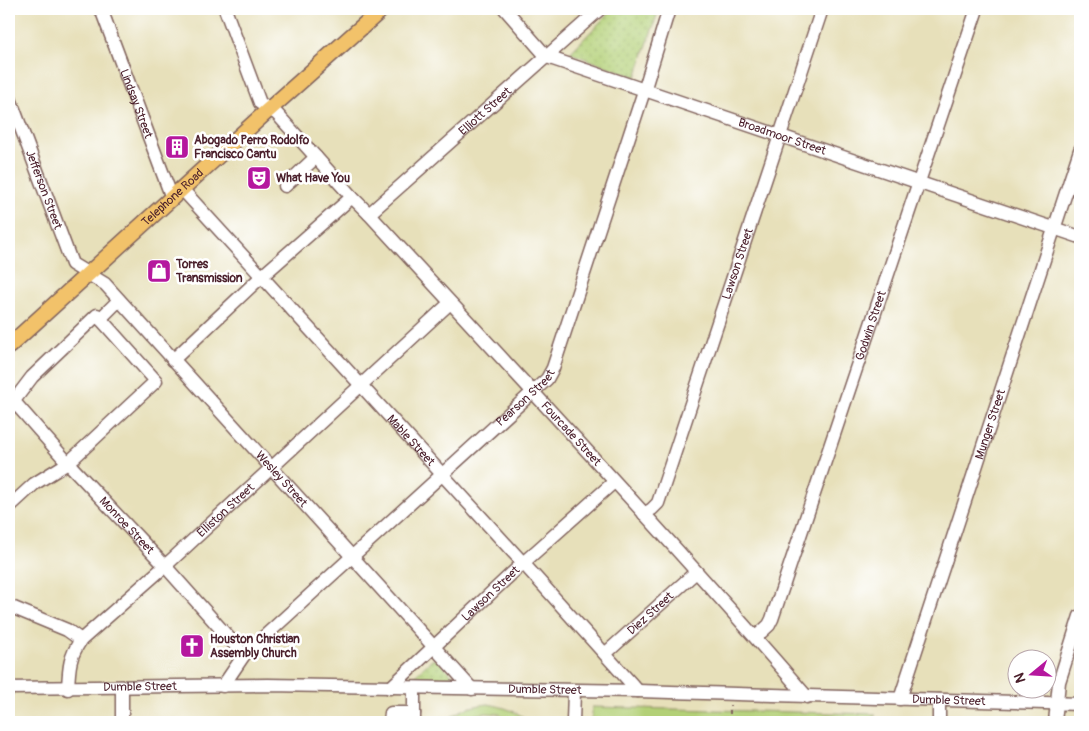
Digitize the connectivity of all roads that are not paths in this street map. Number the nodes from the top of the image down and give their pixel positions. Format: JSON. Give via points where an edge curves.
{"nodes":[{"id":1,"x":101,"y":9,"type":"edge"},
{"id":2,"x":225,"y":9,"type":"edge"},
{"id":3,"x":382,"y":9,"type":"edge"},
{"id":4,"x":505,"y":9,"type":"edge"},
{"id":5,"x":600,"y":9,"type":"edge"},
{"id":6,"x":669,"y":9,"type":"edge"},
{"id":7,"x":822,"y":9,"type":"edge"},
{"id":8,"x":977,"y":9,"type":"edge"},
{"id":9,"x":547,"y":57,"type":"junction"},
{"id":10,"x":644,"y":91,"type":"junction"},
{"id":11,"x":9,"y":96,"type":"edge"},
{"id":12,"x":269,"y":109,"type":"junction"},
{"id":13,"x":780,"y":137,"type":"junction"},
{"id":14,"x":1080,"y":150,"type":"edge"},
{"id":15,"x":316,"y":157,"type":"junction"},
{"id":16,"x":919,"y":183,"type":"junction"},
{"id":17,"x":286,"y":186,"type":"dead end"},
{"id":18,"x":177,"y":194,"type":"junction"},
{"id":19,"x":352,"y":197,"type":"junction"},
{"id":20,"x":369,"y":214,"type":"junction"},
{"id":21,"x":1054,"y":228,"type":"junction"},
{"id":22,"x":1080,"y":237,"type":"edge"},
{"id":23,"x":88,"y":274,"type":"junction"},
{"id":24,"x":262,"y":277,"type":"junction"},
{"id":25,"x":119,"y":300,"type":"junction"},
{"id":26,"x":450,"y":303,"type":"junction"},
{"id":27,"x":100,"y":319,"type":"junction"},
{"id":28,"x":9,"y":346,"type":"edge"},
{"id":29,"x":173,"y":360,"type":"junction"},
{"id":30,"x":361,"y":385,"type":"junction"},
{"id":31,"x":534,"y":392,"type":"junction"},
{"id":32,"x":11,"y":399,"type":"edge"},
{"id":33,"x":68,"y":463,"type":"junction"},
{"id":34,"x":272,"y":468,"type":"junction"},
{"id":35,"x":442,"y":474,"type":"junction"},
{"id":36,"x":614,"y":482,"type":"junction"},
{"id":37,"x":9,"y":507,"type":"edge"},
{"id":38,"x":644,"y":514,"type":"junction"},
{"id":39,"x":352,"y":557,"type":"junction"},
{"id":40,"x":523,"y":563,"type":"junction"},
{"id":41,"x":165,"y":566,"type":"junction"},
{"id":42,"x":696,"y":572,"type":"junction"},
{"id":43,"x":9,"y":606,"type":"edge"},
{"id":44,"x":1080,"y":616,"type":"edge"},
{"id":45,"x":756,"y":637,"type":"junction"},
{"id":46,"x":81,"y":640,"type":"junction"},
{"id":47,"x":435,"y":646,"type":"junction"},
{"id":48,"x":605,"y":654,"type":"junction"},
{"id":49,"x":244,"y":655,"type":"junction"},
{"id":50,"x":223,"y":686,"type":"junction"},
{"id":51,"x":122,"y":687,"type":"junction"},
{"id":52,"x":9,"y":688,"type":"edge"},
{"id":53,"x":390,"y":688,"type":"junction"},
{"id":54,"x":414,"y":688,"type":"junction"},
{"id":55,"x":68,"y":689,"type":"junction"},
{"id":56,"x":472,"y":689,"type":"junction"},
{"id":57,"x":574,"y":691,"type":"junction"},
{"id":58,"x":638,"y":691,"type":"junction"},
{"id":59,"x":807,"y":697,"type":"junction"},
{"id":60,"x":900,"y":699,"type":"junction"},
{"id":61,"x":939,"y":700,"type":"junction"},
{"id":62,"x":1056,"y":704,"type":"junction"},
{"id":63,"x":1080,"y":704,"type":"edge"},
{"id":64,"x":414,"y":718,"type":"edge"},
{"id":65,"x":122,"y":722,"type":"edge"},
{"id":66,"x":390,"y":722,"type":"edge"},
{"id":67,"x":573,"y":722,"type":"edge"},
{"id":68,"x":939,"y":722,"type":"edge"},
{"id":69,"x":1056,"y":722,"type":"edge"}],
"edges":[{"from":1,"to":18,"type":"street","name":"Lindsay Street"},
{"from":2,"to":12,"type":"street","name":"Fourcade Street","via":[[260,103]]},
{"from":3,"to":12,"type":"main road","name":"Telephone Road"},
{"from":4,"to":9,"type":"street","name":"Broadmoor Street"},
{"from":5,"to":9,"type":"street","name":"Elliott Street"},
{"from":6,"to":10,"type":"street","name":"Pearson Street"},
{"from":7,"to":13,"type":"street","name":"Lawson Street"},
{"from":8,"to":16,"type":"street","name":"Godwin Street"},
{"from":9,"to":10,"type":"street","name":"Broadmoor Street"},
{"from":9,"to":20,"type":"street","name":"Elliott Street"},
{"from":10,"to":13,"type":"street","name":"Broadmoor Street"},
{"from":10,"to":31,"type":"street","name":"Pearson Street","via":[[553,368]]},
{"from":11,"to":23,"type":"street","name":"Jefferson Street","via":[[72,264]]},
{"from":12,"to":15,"type":"street","name":"Fourcade Street"},
{"from":12,"to":18,"type":"main road","name":"Telephone Road"},
{"from":13,"to":16,"type":"street","name":"Broadmoor Street"},
{"from":13,"to":38,"type":"street","name":"Lawson Street","via":[[658,503]]},
{"from":14,"to":21,"type":"street","name":"Munger Street"},
{"from":15,"to":17,"type":"street"},
{"from":15,"to":19,"type":"street","name":"Fourcade Street"},
{"from":16,"to":21,"type":"street","name":"Broadmoor Street"},
{"from":16,"to":45,"type":"street","name":"Godwin Street","via":[[772,619],[766,630]]},
{"from":18,"to":23,"type":"main road","name":"Telephone Road"},
{"from":18,"to":24,"type":"street","name":"Mable Street"},
{"from":19,"to":20,"type":"street","name":"Fourcade Street"},
{"from":19,"to":24,"type":"street"},
{"from":20,"to":26,"type":"street","name":"Fourcade Street"},
{"from":21,"to":22,"type":"street","name":"Broadmoor Street"},
{"from":21,"to":60,"type":"street","name":"Munger Street"},
{"from":23,"to":25,"type":"street","name":"Wesley Street","via":[[105,284]]},
{"from":23,"to":28,"type":"main road","name":"Telephone Road"},
{"from":24,"to":29,"type":"street"},
{"from":24,"to":30,"type":"street","name":"Mable Street"},
{"from":25,"to":27,"type":"street"},
{"from":25,"to":29,"type":"street","name":"Wesley Street"},
{"from":26,"to":30,"type":"street","name":"Elliston Street"},
{"from":26,"to":31,"type":"street","name":"Fourcade Street"},
{"from":27,"to":32,"type":"street","via":[[96,316]]},
{"from":27,"to":33,"type":"street","via":[[156,381]]},
{"from":29,"to":34,"type":"street","name":"Wesley Street"},
{"from":30,"to":34,"type":"street","name":"Elliston Street"},
{"from":30,"to":35,"type":"street","name":"Mable Street"},
{"from":31,"to":35,"type":"street","name":"Pearson Street"},
{"from":31,"to":36,"type":"street","name":"Fourcade Street"},
{"from":32,"to":33,"type":"street","name":"Monroe Street"},
{"from":33,"to":37,"type":"street","via":[[34,484]]},
{"from":33,"to":41,"type":"street","name":"Monroe Street"},
{"from":34,"to":39,"type":"street","name":"Wesley Street"},
{"from":34,"to":41,"type":"street","name":"Elliston Street"},
{"from":35,"to":39,"type":"street","name":"Pearson Street"},
{"from":35,"to":40,"type":"street","name":"Mable Street"},
{"from":36,"to":38,"type":"street","name":"Fourcade Street"},
{"from":36,"to":40,"type":"street","name":"Lawson Street"},
{"from":38,"to":42,"type":"street","name":"Fourcade Street"},
{"from":39,"to":47,"type":"street","name":"Wesley Street"},
{"from":39,"to":49,"type":"street","name":"Pearson Street"},
{"from":40,"to":47,"type":"street","name":"Lawson Street"},
{"from":40,"to":48,"type":"street","name":"Mable Street"},
{"from":41,"to":46,"type":"street","name":"Elliston Street"},
{"from":41,"to":49,"type":"street","name":"Monroe Street"},
{"from":42,"to":45,"type":"street","name":"Fourcade Street"},
{"from":42,"to":48,"type":"street","name":"Diez Street"},
{"from":43,"to":46,"type":"street","via":[[67,630]]},
{"from":44,"to":62,"type":"street","via":[[1059,682]]},
{"from":45,"to":59,"type":"street","name":"Fourcade Street"},
{"from":46,"to":55,"type":"street","name":"Elliston Street","via":[[70,661]]},
{"from":47,"to":53,"type":"street","name":"Lawson Street"},
{"from":47,"to":56,"type":"street","name":"Wesley Street"},
{"from":48,"to":58,"type":"street","name":"Mable Street"},
{"from":49,"to":50,"type":"street","name":"Pearson Street"},
{"from":50,"to":51,"type":"street","name":"Dumble Street"},
{"from":50,"to":53,"type":"street","name":"Dumble Street"},
{"from":51,"to":55,"type":"street","name":"Dumble Street"},
{"from":51,"to":65,"type":"street"},
{"from":52,"to":55,"type":"street","name":"Dumble Street"},
{"from":53,"to":54,"type":"street","name":"Dumble Street"},
{"from":54,"to":56,"type":"street","name":"Dumble Street"},
{"from":54,"to":64,"type":"street"},
{"from":56,"to":57,"type":"street","name":"Dumble Street"},
{"from":57,"to":58,"type":"street","name":"Dumble Street"},
{"from":57,"to":67,"type":"street"},
{"from":58,"to":59,"type":"street","name":"Dumble Street"},
{"from":59,"to":60,"type":"street","name":"Dumble Street"},
{"from":60,"to":61,"type":"street","name":"Dumble Street"},
{"from":61,"to":62,"type":"street","name":"Dumble Street"},
{"from":61,"to":68,"type":"street"},
{"from":62,"to":63,"type":"street","name":"Dumble Street"},
{"from":62,"to":69,"type":"street"},
{"from":64,"to":66,"type":"street","via":[[392,713]]}]}
